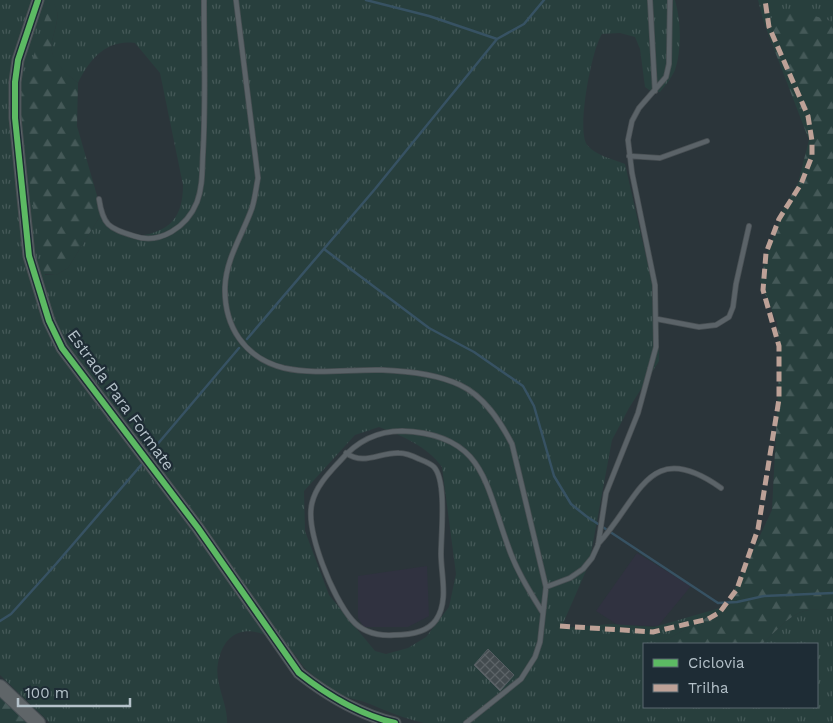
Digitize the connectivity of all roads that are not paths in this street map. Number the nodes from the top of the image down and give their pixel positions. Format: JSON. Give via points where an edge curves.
{"nodes":[{"id":1,"x":38,"y":0,"type":"edge"},
{"id":2,"x":204,"y":0,"type":"edge"},
{"id":3,"x":236,"y":0,"type":"edge"},
{"id":4,"x":650,"y":0,"type":"edge"},
{"id":5,"x":670,"y":0,"type":"edge"},
{"id":6,"x":655,"y":91,"type":"junction"},
{"id":7,"x":707,"y":141,"type":"dead end"},
{"id":8,"x":629,"y":156,"type":"junction"},
{"id":9,"x":98,"y":199,"type":"dead end"},
{"id":10,"x":750,"y":226,"type":"dead end"},
{"id":11,"x":657,"y":318,"type":"junction"},
{"id":12,"x":346,"y":453,"type":"junction"},
{"id":13,"x":721,"y":488,"type":"dead end"},
{"id":14,"x":598,"y":545,"type":"junction"},
{"id":15,"x":546,"y":588,"type":"junction"},
{"id":16,"x":544,"y":614,"type":"junction"},
{"id":17,"x":0,"y":686,"type":"edge"},
{"id":18,"x":38,"y":723,"type":"edge"},
{"id":19,"x":396,"y":723,"type":"edge"},
{"id":20,"x":466,"y":723,"type":"edge"}],
"edges":[{"from":1,"to":19,"type":"street","name":"Estrada Para Formate","via":[[18,60],[15,118],[29,256],[40,298],[58,339],[198,528],[299,673],[320,690]]},
{"from":2,"to":9,"type":"lane","via":[[204,134],[197,202],[183,223],[171,232],[158,238],[142,239],[112,228],[102,219]]},
{"from":3,"to":15,"type":"lane","via":[[258,178],[252,207],[239,236],[225,285],[231,328],[249,349],[283,368],[384,370],[436,376],[461,385],[481,400],[502,424],[512,444]]},
{"from":4,"to":6,"type":"lane"},
{"from":5,"to":6,"type":"lane","via":[[669,64],[666,77]]},
{"from":6,"to":8,"type":"lane","via":[[632,121]]},
{"from":7,"to":8,"type":"lane","via":[[660,158]]},
{"from":8,"to":11,"type":"lane","via":[[655,285]]},
{"from":10,"to":11,"type":"lane","via":[[729,316],[716,326],[699,327]]},
{"from":11,"to":14,"type":"lane","via":[[656,347],[638,413],[606,494]]},
{"from":12,"to":12,"type":"lane","via":[[317,490],[312,504],[317,551],[356,625],[366,632],[389,635],[425,630],[432,626],[439,614],[443,596],[443,512],[438,474],[432,465],[406,454],[386,454],[360,460]]},
{"from":12,"to":16,"type":"lane","via":[[362,441],[387,431],[414,432],[458,445],[480,468],[490,488],[508,548]]},
{"from":13,"to":14,"type":"lane","via":[[697,472],[684,468],[655,473],[638,490]]},
{"from":14,"to":15,"type":"lane","via":[[583,570]]},
{"from":15,"to":16,"type":"lane"},
{"from":16,"to":20,"type":"lane","via":[[535,657],[528,670],[512,687]]},
{"from":17,"to":18,"type":"highway"}]}
